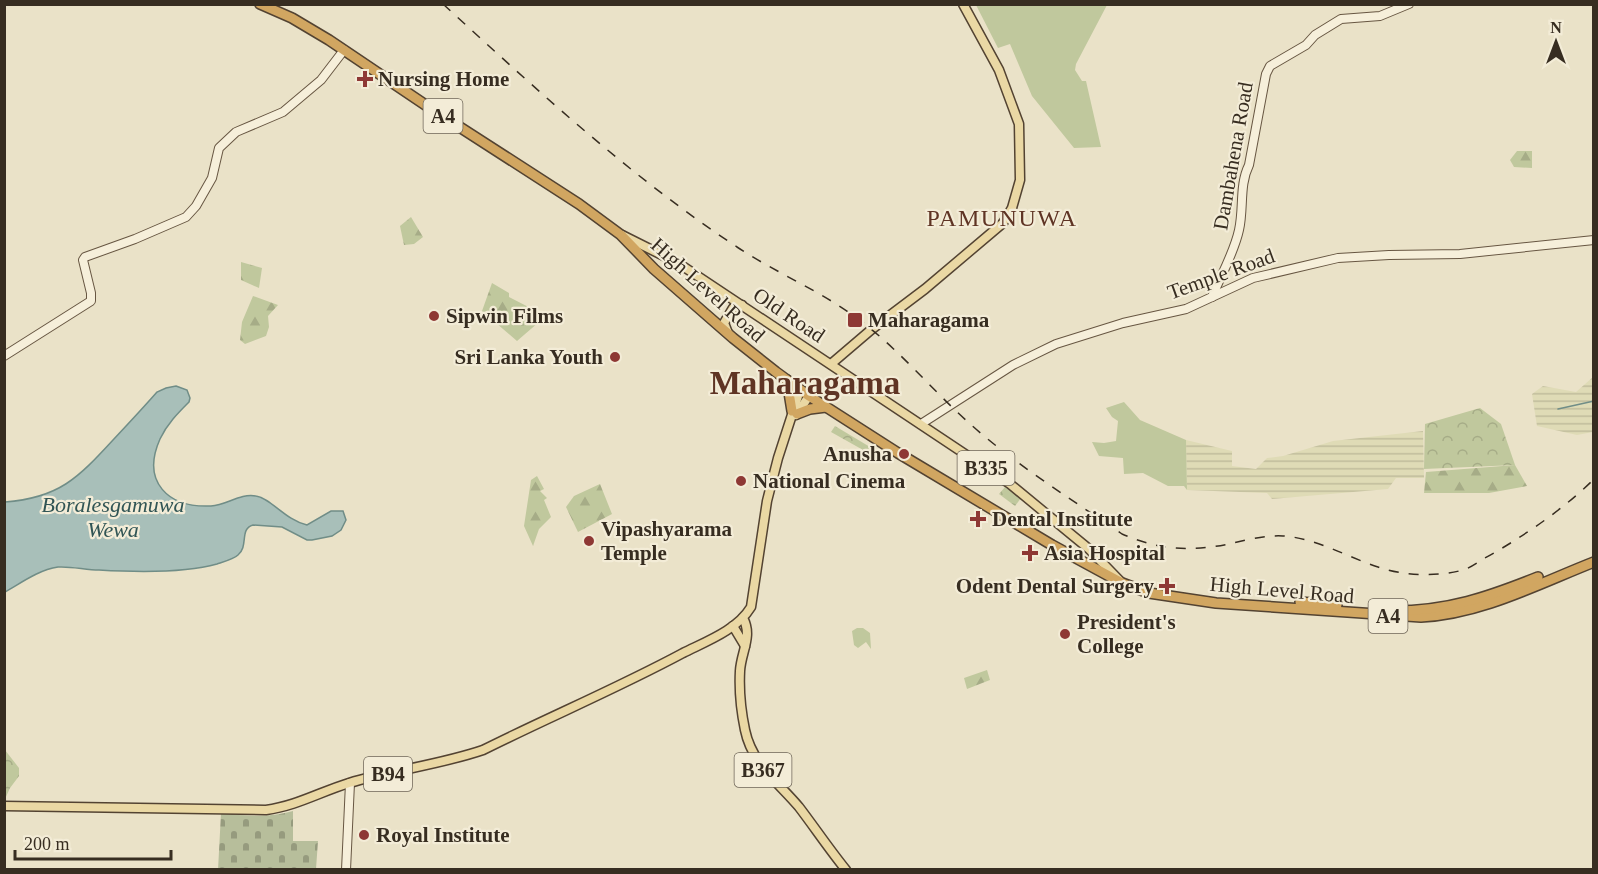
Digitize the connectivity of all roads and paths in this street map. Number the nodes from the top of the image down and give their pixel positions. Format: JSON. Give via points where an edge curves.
{"nodes":[{"id":1,"x":260,"y":4,"type":"edge"},
{"id":2,"x":963,"y":4,"type":"edge"},
{"id":3,"x":1409,"y":4,"type":"edge"},
{"id":4,"x":344,"y":50,"type":"junction"},
{"id":5,"x":621,"y":235,"type":"junction"},
{"id":6,"x":1593,"y":240,"type":"edge"},
{"id":7,"x":1212,"y":297,"type":"junction"},
{"id":8,"x":742,"y":305,"type":"junction"},
{"id":9,"x":728,"y":334,"type":"junction"},
{"id":10,"x":4,"y":356,"type":"edge"},
{"id":11,"x":831,"y":364,"type":"junction"},
{"id":12,"x":787,"y":380,"type":"junction"},
{"id":13,"x":800,"y":390,"type":"junction"},
{"id":14,"x":809,"y":396,"type":"junction"},
{"id":15,"x":826,"y":407,"type":"junction"},
{"id":16,"x":793,"y":415,"type":"junction"},
{"id":17,"x":921,"y":424,"type":"junction"},
{"id":18,"x":1089,"y":549,"type":"junction"},
{"id":19,"x":1593,"y":555,"type":"edge"},
{"id":20,"x":1080,"y":561,"type":"junction"},
{"id":21,"x":1593,"y":562,"type":"edge"},
{"id":22,"x":1122,"y":583,"type":"junction"},
{"id":23,"x":1175,"y":598,"type":"junction"},
{"id":24,"x":743,"y":618,"type":"junction"},
{"id":25,"x":733,"y":626,"type":"junction"},
{"id":26,"x":745,"y":646,"type":"junction"},
{"id":27,"x":350,"y":783,"type":"junction"},
{"id":28,"x":4,"y":806,"type":"edge"},
{"id":29,"x":346,"y":870,"type":"edge"},
{"id":30,"x":846,"y":870,"type":"edge"}],
"edges":[{"from":1,"to":4,"type":"highway","name":"High Level Road","number":"A4"},
{"from":2,"to":11,"type":"main road","via":[[999,70],[1019,124],[1020,180],[1012,208],[1003,223]]},
{"from":3,"to":7,"type":"street","name":"Dambahena Road","via":[[1380,16],[1341,19],[1270,66],[1243,177],[1239,230]]},
{"from":4,"to":5,"type":"highway","name":"High Level Road","number":"A4","via":[[544,179]]},
{"from":4,"to":10,"type":"street","via":[[321,80],[283,112],[236,132],[219,148],[212,178],[186,217],[85,256],[91,301]]},
{"from":5,"to":8,"type":"main road","name":"Old Road","number":"B335","via":[[678,263]]},
{"from":5,"to":9,"type":"highway","name":"High Level Road","number":"A4"},
{"from":6,"to":7,"type":"street","name":"Temple Road","via":[[1460,254],[1338,258],[1253,278]]},
{"from":7,"to":17,"type":"street","name":"Temple Road","via":[[1186,309],[1056,344],[1013,365]]},
{"from":8,"to":9,"type":"main road","via":[[733,308],[724,323]]},
{"from":8,"to":11,"type":"main road","name":"Old Road","number":"B335"},
{"from":9,"to":12,"type":"highway","name":"High Level Road","number":"A4"},
{"from":11,"to":17,"type":"main road","name":"Old Road","number":"B335"},
{"from":12,"to":13,"type":"highway","name":"High Level Road","number":"A4"},
{"from":12,"to":16,"type":"highway"},
{"from":13,"to":14,"type":"highway","name":"High Level Road","number":"A4"},
{"from":13,"to":16,"type":"main road","number":"B94"},
{"from":14,"to":15,"type":"highway","name":"High Level Road","number":"A4"},
{"from":14,"to":16,"type":"main road","number":"B94"},
{"from":15,"to":16,"type":"highway"},
{"from":15,"to":20,"type":"highway","name":"High Level Road","number":"A4"},
{"from":16,"to":24,"type":"main road","number":"B94","via":[[767,501],[754,596]]},
{"from":17,"to":18,"type":"main road","name":"Old Road","number":"B335","via":[[1010,484]]},
{"from":18,"to":20,"type":"main road","via":[[1088,558]]},
{"from":18,"to":22,"type":"main road","name":"Old Road","number":"B335"},
{"from":19,"to":23,"type":"highway","name":"High Level Road","number":"A4","via":[[1477,600],[1432,610]]},
{"from":20,"to":22,"type":"highway","name":"High Level Road","number":"A4"},
{"from":21,"to":23,"type":"highway","name":"High Level Road","number":"A4","via":[[1483,605],[1433,617]]},
{"from":22,"to":23,"type":"highway","name":"High Level Road","number":"A4","via":[[1132,589]]},
{"from":24,"to":25,"type":"main road","number":"B94"},
{"from":24,"to":26,"type":"main road","number":"B367","via":[[749,634]]},
{"from":25,"to":26,"type":"main road"},
{"from":25,"to":27,"type":"main road","number":"B94","via":[[645,674],[483,750]]},
{"from":26,"to":30,"type":"main road","number":"B367","via":[[740,670],[741,703],[747,739],[755,758]]},
{"from":27,"to":28,"type":"main road","number":"B94","via":[[266,810]]},
{"from":27,"to":29,"type":"street"}]}
